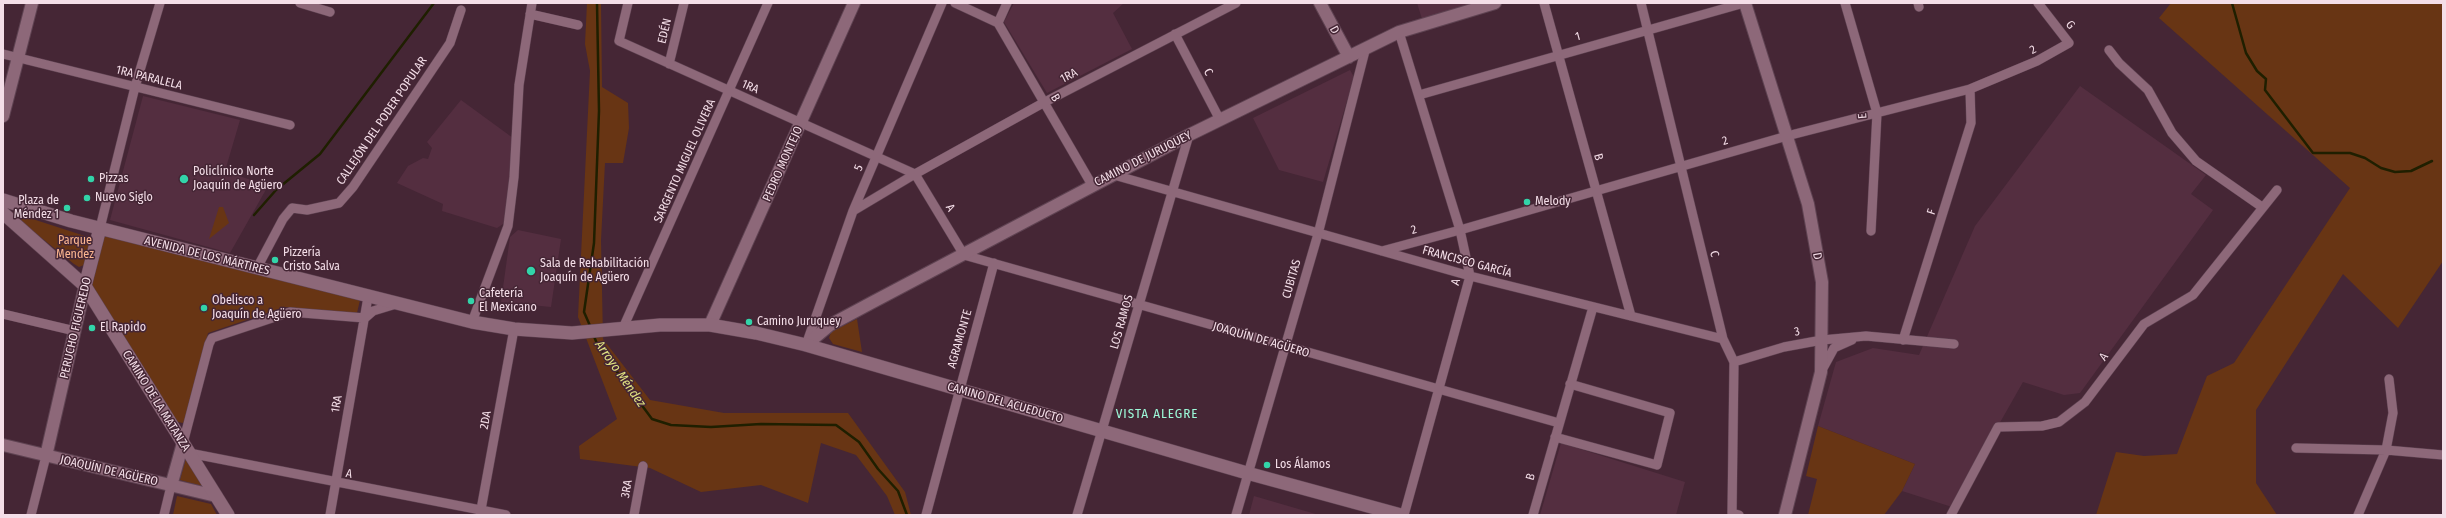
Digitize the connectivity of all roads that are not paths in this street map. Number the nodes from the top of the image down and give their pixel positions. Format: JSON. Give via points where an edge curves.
{"nodes":[{"id":1,"x":32,"y":3,"type":"edge"},
{"id":2,"x":160,"y":3,"type":"edge"},
{"id":3,"x":300,"y":3,"type":"edge"},
{"id":4,"x":532,"y":3,"type":"edge"},
{"id":5,"x":628,"y":3,"type":"edge"},
{"id":6,"x":684,"y":3,"type":"edge"},
{"id":7,"x":768,"y":3,"type":"edge"},
{"id":8,"x":854,"y":3,"type":"edge"},
{"id":9,"x":942,"y":3,"type":"edge"},
{"id":10,"x":955,"y":3,"type":"edge"},
{"id":11,"x":1007,"y":3,"type":"edge"},
{"id":12,"x":1236,"y":3,"type":"edge"},
{"id":13,"x":1320,"y":3,"type":"edge"},
{"id":14,"x":1495,"y":3,"type":"edge"},
{"id":15,"x":1544,"y":3,"type":"edge"},
{"id":16,"x":1641,"y":3,"type":"edge"},
{"id":17,"x":1745,"y":3,"type":"edge"},
{"id":18,"x":1845,"y":3,"type":"edge"},
{"id":19,"x":2038,"y":3,"type":"edge"},
{"id":20,"x":461,"y":10,"type":"dead end"},
{"id":21,"x":330,"y":12,"type":"dead end"},
{"id":22,"x":530,"y":14,"type":"junction"},
{"id":23,"x":998,"y":23,"type":"junction"},
{"id":24,"x":578,"y":25,"type":"dead end"},
{"id":25,"x":1648,"y":30,"type":"junction"},
{"id":26,"x":1399,"y":32,"type":"junction"},
{"id":27,"x":1175,"y":34,"type":"junction"},
{"id":28,"x":2069,"y":43,"type":"joint"},
{"id":29,"x":1366,"y":47,"type":"junction"},
{"id":30,"x":2110,"y":50,"type":"dead end"},
{"id":31,"x":3,"y":54,"type":"edge"},
{"id":32,"x":1558,"y":55,"type":"junction"},
{"id":33,"x":1348,"y":57,"type":"junction"},
{"id":34,"x":18,"y":58,"type":"junction"},
{"id":35,"x":669,"y":64,"type":"junction"},
{"id":36,"x":135,"y":87,"type":"junction"},
{"id":37,"x":1970,"y":89,"type":"junction"},
{"id":38,"x":729,"y":90,"type":"junction"},
{"id":39,"x":1419,"y":95,"type":"junction"},
{"id":40,"x":1043,"y":103,"type":"junction"},
{"id":41,"x":1877,"y":113,"type":"junction"},
{"id":42,"x":3,"y":116,"type":"edge"},
{"id":43,"x":1220,"y":120,"type":"junction"},
{"id":44,"x":801,"y":123,"type":"junction"},
{"id":45,"x":290,"y":125,"type":"dead end"},
{"id":46,"x":1189,"y":135,"type":"junction"},
{"id":47,"x":1787,"y":136,"type":"junction"},
{"id":48,"x":877,"y":157,"type":"junction"},
{"id":49,"x":1680,"y":166,"type":"junction"},
{"id":50,"x":915,"y":174,"type":"junction"},
{"id":51,"x":1114,"y":175,"type":"junction"},
{"id":52,"x":1092,"y":185,"type":"junction"},
{"id":53,"x":2277,"y":190,"type":"dead end"},
{"id":54,"x":1595,"y":191,"type":"junction"},
{"id":55,"x":3,"y":192,"type":"edge"},
{"id":56,"x":1172,"y":193,"type":"junction"},
{"id":57,"x":3,"y":200,"type":"edge"},
{"id":58,"x":19,"y":204,"type":"junction"},
{"id":59,"x":2262,"y":207,"type":"junction"},
{"id":60,"x":853,"y":211,"type":"junction"},
{"id":61,"x":3,"y":213,"type":"edge"},
{"id":62,"x":100,"y":228,"type":"junction"},
{"id":63,"x":1460,"y":230,"type":"junction"},
{"id":64,"x":1871,"y":231,"type":"dead end"},
{"id":65,"x":1318,"y":234,"type":"junction"},
{"id":66,"x":1382,"y":251,"type":"junction"},
{"id":67,"x":964,"y":255,"type":"junction"},
{"id":68,"x":994,"y":263,"type":"junction"},
{"id":69,"x":257,"y":268,"type":"junction"},
{"id":70,"x":1470,"y":276,"type":"junction"},
{"id":71,"x":85,"y":286,"type":"junction"},
{"id":72,"x":368,"y":297,"type":"junction"},
{"id":73,"x":396,"y":304,"type":"junction"},
{"id":74,"x":1140,"y":306,"type":"junction"},
{"id":75,"x":1593,"y":307,"type":"junction"},
{"id":76,"x":3,"y":314,"type":"edge"},
{"id":77,"x":1631,"y":316,"type":"junction"},
{"id":78,"x":365,"y":318,"type":"junction"},
{"id":79,"x":472,"y":322,"type":"junction"},
{"id":80,"x":710,"y":325,"type":"junction"},
{"id":81,"x":623,"y":328,"type":"junction"},
{"id":82,"x":514,"y":329,"type":"junction"},
{"id":83,"x":604,"y":330,"type":"joint"},
{"id":84,"x":75,"y":331,"type":"junction"},
{"id":85,"x":1866,"y":336,"type":"junction"},
{"id":86,"x":1723,"y":339,"type":"junction"},
{"id":87,"x":1822,"y":340,"type":"junction"},
{"id":88,"x":1903,"y":340,"type":"junction"},
{"id":89,"x":1954,"y":344,"type":"dead end"},
{"id":90,"x":806,"y":345,"type":"junction"},
{"id":91,"x":1285,"y":347,"type":"junction"},
{"id":92,"x":1734,"y":362,"type":"junction"},
{"id":93,"x":1821,"y":372,"type":"junction"},
{"id":94,"x":2389,"y":379,"type":"dead end"},
{"id":95,"x":1570,"y":384,"type":"junction"},
{"id":96,"x":958,"y":390,"type":"junction"},
{"id":97,"x":1439,"y":390,"type":"junction"},
{"id":98,"x":1559,"y":423,"type":"junction"},
{"id":99,"x":1103,"y":431,"type":"junction"},
{"id":100,"x":1555,"y":437,"type":"junction"},
{"id":101,"x":3,"y":445,"type":"edge"},
{"id":102,"x":186,"y":448,"type":"junction"},
{"id":103,"x":2296,"y":448,"type":"dead end"},
{"id":104,"x":2386,"y":450,"type":"junction"},
{"id":105,"x":2443,"y":455,"type":"edge"},
{"id":106,"x":46,"y":456,"type":"junction"},
{"id":107,"x":643,"y":466,"type":"dead end"},
{"id":108,"x":1247,"y":474,"type":"junction"},
{"id":109,"x":336,"y":483,"type":"junction"},
{"id":110,"x":171,"y":486,"type":"junction"},
{"id":111,"x":216,"y":496,"type":"junction"},
{"id":112,"x":481,"y":513,"type":"edge"},
{"id":113,"x":1735,"y":514,"type":"edge"},
{"id":114,"x":31,"y":515,"type":"edge"},
{"id":115,"x":164,"y":515,"type":"edge"},
{"id":116,"x":228,"y":515,"type":"edge"},
{"id":117,"x":330,"y":515,"type":"edge"},
{"id":118,"x":506,"y":515,"type":"edge"},
{"id":119,"x":634,"y":515,"type":"edge"},
{"id":120,"x":926,"y":515,"type":"edge"},
{"id":121,"x":1077,"y":515,"type":"edge"},
{"id":122,"x":1236,"y":515,"type":"edge"},
{"id":123,"x":1401,"y":515,"type":"edge"},
{"id":124,"x":1404,"y":515,"type":"edge"},
{"id":125,"x":1533,"y":515,"type":"edge"},
{"id":126,"x":1785,"y":515,"type":"edge"},
{"id":127,"x":1951,"y":515,"type":"edge"},
{"id":128,"x":2358,"y":515,"type":"edge"}],
"edges":[{"from":1,"to":34,"type":"street"},
{"from":2,"to":36,"type":"street","name":"PERUCHO FIGUEREDO"},
{"from":3,"to":21,"type":"street"},
{"from":4,"to":22,"type":"street"},
{"from":5,"to":35,"type":"street","name":"1RA","via":[[619,41]]},
{"from":6,"to":35,"type":"street","name":"EDÉN"},
{"from":7,"to":38,"type":"street","name":"SARGENTO MIGUEL OLIVERA"},
{"from":8,"to":44,"type":"street","name":"PEDRO MONTEJO"},
{"from":9,"to":48,"type":"street","name":"5"},
{"from":10,"to":23,"type":"street"},
{"from":11,"to":23,"type":"street"},
{"from":12,"to":27,"type":"street","name":"1RA"},
{"from":13,"to":33,"type":"street","name":"D"},
{"from":14,"to":26,"type":"street","name":"CAMINO DE JURUQUEY"},
{"from":15,"to":32,"type":"street","name":"B"},
{"from":16,"to":25,"type":"street","name":"C"},
{"from":17,"to":25,"type":"street","name":"1"},
{"from":17,"to":47,"type":"street","name":"D"},
{"from":18,"to":41,"type":"street","name":"E"},
{"from":19,"to":28,"type":"street","name":"G"},
{"from":20,"to":69,"type":"street","name":"CALLEJÓN DEL PODER POPULAR","via":[[450,43],[353,187],[339,203],[308,210],[292,208],[283,219]]},
{"from":22,"to":24,"type":"street"},
{"from":22,"to":79,"type":"street","via":[[519,85],[514,190],[508,226]]},
{"from":23,"to":40,"type":"street","name":"B"},
{"from":25,"to":32,"type":"street","name":"1"},
{"from":25,"to":49,"type":"street","name":"C"},
{"from":26,"to":29,"type":"street","name":"CAMINO DE JURUQUEY"},
{"from":26,"to":39,"type":"street","name":"A"},
{"from":27,"to":40,"type":"street","name":"1RA"},
{"from":27,"to":43,"type":"street","name":"C"},
{"from":28,"to":37,"type":"street","name":"2","via":[[2037,62]]},
{"from":29,"to":33,"type":"street","name":"CAMINO DE JURUQUEY"},
{"from":29,"to":65,"type":"street","name":"CUBITAS"},
{"from":30,"to":59,"type":"street","via":[[2119,63],[2148,90],[2172,133],[2196,161]]},
{"from":31,"to":34,"type":"street","name":"1RA PARALELA"},
{"from":32,"to":39,"type":"street","name":"1"},
{"from":32,"to":54,"type":"street","name":"B"},
{"from":33,"to":43,"type":"street","name":"CAMINO DE JURUQUEY"},
{"from":34,"to":36,"type":"street","name":"1RA PARALELA"},
{"from":34,"to":42,"type":"street"},
{"from":35,"to":38,"type":"street","name":"1RA"},
{"from":36,"to":45,"type":"street","name":"1RA PARALELA"},
{"from":36,"to":62,"type":"street","name":"PERUCHO FIGUEREDO"},
{"from":37,"to":41,"type":"street","name":"2"},
{"from":37,"to":88,"type":"street","name":"F","via":[[1971,123]]},
{"from":38,"to":44,"type":"street","name":"1RA"},
{"from":38,"to":81,"type":"street","name":"SARGENTO MIGUEL OLIVERA"},
{"from":39,"to":63,"type":"street","name":"A"},
{"from":40,"to":50,"type":"street","name":"1RA"},
{"from":40,"to":52,"type":"street","name":"B"},
{"from":41,"to":47,"type":"street","name":"2"},
{"from":41,"to":64,"type":"street","name":"E"},
{"from":43,"to":46,"type":"street","name":"CAMINO DE JURUQUEY"},
{"from":44,"to":48,"type":"street","name":"1RA"},
{"from":44,"to":80,"type":"street","name":"PEDRO MONTEJO"},
{"from":46,"to":51,"type":"street","name":"CAMINO DE JURUQUEY"},
{"from":46,"to":56,"type":"street","name":"LOS RAMOS"},
{"from":47,"to":49,"type":"street","name":"2"},
{"from":47,"to":87,"type":"street","name":"D","via":[[1808,204],[1820,274]]},
{"from":48,"to":50,"type":"street","name":"1RA"},
{"from":48,"to":60,"type":"street","name":"5"},
{"from":49,"to":54,"type":"street","name":"2"},
{"from":49,"to":86,"type":"street","name":"C"},
{"from":50,"to":60,"type":"street","name":"1RA"},
{"from":50,"to":67,"type":"street","name":"A"},
{"from":51,"to":52,"type":"street","name":"CAMINO DE JURUQUEY"},
{"from":51,"to":56,"type":"street","name":"FRANCISCO GARCÍA"},
{"from":52,"to":67,"type":"street","name":"CAMINO DE JURUQUEY"},
{"from":53,"to":59,"type":"street","name":"A"},
{"from":54,"to":63,"type":"street","name":"2"},
{"from":54,"to":77,"type":"street","name":"B"},
{"from":55,"to":58,"type":"main road","name":"AVENIDA DE LOS MÁRTIRES"},
{"from":56,"to":65,"type":"street","name":"FRANCISCO GARCÍA"},
{"from":56,"to":74,"type":"street","name":"LOS RAMOS"},
{"from":57,"to":58,"type":"main road","name":"AVENIDA DE LOS MÁRTIRES"},
{"from":58,"to":62,"type":"main road","name":"AVENIDA DE LOS MÁRTIRES"},
{"from":59,"to":127,"type":"street","name":"A","via":[[2193,295],[2144,324],[2085,402],[2058,422],[2042,426],[1998,427]]},
{"from":60,"to":90,"type":"street","name":"5"},
{"from":61,"to":71,"type":"main road"},
{"from":62,"to":69,"type":"main road","name":"AVENIDA DE LOS MÁRTIRES"},
{"from":62,"to":71,"type":"main road","name":"PERUCHO FIGUEREDO"},
{"from":63,"to":66,"type":"street","name":"2"},
{"from":63,"to":70,"type":"street","name":"A"},
{"from":65,"to":66,"type":"street","name":"FRANCISCO GARCÍA"},
{"from":65,"to":91,"type":"street","name":"CUBITAS"},
{"from":66,"to":70,"type":"street","name":"FRANCISCO GARCÍA"},
{"from":67,"to":68,"type":"street","name":"JOAQUÍN DE AGÜERO"},
{"from":67,"to":90,"type":"street","name":"CAMINO DE JURUQUEY","via":[[830,325]]},
{"from":68,"to":74,"type":"street","name":"JOAQUÍN DE AGÜERO"},
{"from":68,"to":96,"type":"street","name":"AGRAMONTE"},
{"from":69,"to":72,"type":"main road","name":"AVENIDA DE LOS MÁRTIRES"},
{"from":70,"to":75,"type":"street","name":"FRANCISCO GARCÍA"},
{"from":70,"to":97,"type":"street","name":"A"},
{"from":71,"to":84,"type":"street","name":"PERUCHO FIGUEREDO"},
{"from":71,"to":102,"type":"main road","name":"CAMINO DE LA MATANZA"},
{"from":72,"to":73,"type":"main road","name":"AVENIDA DE LOS MÁRTIRES"},
{"from":72,"to":78,"type":"street","name":"1RA"},
{"from":73,"to":78,"type":"street","via":[[373,311]]},
{"from":73,"to":79,"type":"main road","name":"AVENIDA DE LOS MÁRTIRES"},
{"from":74,"to":91,"type":"street","name":"JOAQUÍN DE AGÜERO"},
{"from":74,"to":99,"type":"street","name":"LOS RAMOS"},
{"from":75,"to":77,"type":"street","name":"FRANCISCO GARCÍA"},
{"from":75,"to":95,"type":"street","name":"B"},
{"from":76,"to":84,"type":"street"},
{"from":77,"to":86,"type":"street","name":"FRANCISCO GARCÍA"},
{"from":78,"to":102,"type":"street","via":[[290,312],[212,338],[208,344]]},
{"from":78,"to":109,"type":"street","name":"1RA"},
{"from":79,"to":82,"type":"main road","name":"AVENIDA DE LOS MÁRTIRES"},
{"from":80,"to":81,"type":"main road","name":"CAMINO DEL ACUEDUCTO"},
{"from":80,"to":90,"type":"main road","name":"CAMINO DEL ACUEDUCTO"},
{"from":81,"to":83,"type":"main road","name":"CAMINO DEL ACUEDUCTO"},
{"from":82,"to":83,"type":"main road","name":"AVENIDA DE LOS MÁRTIRES","via":[[572,334]]},
{"from":82,"to":112,"type":"street","name":"2DA"},
{"from":84,"to":106,"type":"street","name":"PERUCHO FIGUEREDO"},
{"from":85,"to":87,"type":"street","name":"3"},
{"from":85,"to":88,"type":"street","name":"3"},
{"from":85,"to":93,"type":"street","name":"3","via":[[1846,341],[1834,348]]},
{"from":86,"to":92,"type":"street","name":"C"},
{"from":87,"to":92,"type":"street","name":"3","via":[[1784,347]]},
{"from":87,"to":93,"type":"street","name":"D"},
{"from":88,"to":89,"type":"street","name":"3"},
{"from":90,"to":96,"type":"main road","name":"CAMINO DEL ACUEDUCTO"},
{"from":91,"to":97,"type":"street","name":"JOAQUÍN DE AGÜERO"},
{"from":91,"to":108,"type":"street","name":"CUBITAS"},
{"from":92,"to":113,"type":"street","name":"C"},
{"from":93,"to":126,"type":"street","name":"D"},
{"from":94,"to":104,"type":"street","via":[[2393,413]]},
{"from":95,"to":98,"type":"street","name":"B"},
{"from":95,"to":100,"type":"street","via":[[1670,413],[1657,465]]},
{"from":96,"to":99,"type":"main road","name":"CAMINO DEL ACUEDUCTO"},
{"from":96,"to":120,"type":"street","name":"AGRAMONTE"},
{"from":97,"to":98,"type":"street","name":"JOAQUÍN DE AGÜERO"},
{"from":97,"to":124,"type":"street","name":"A"},
{"from":98,"to":100,"type":"street","name":"B"},
{"from":99,"to":108,"type":"main road","name":"CAMINO DEL ACUEDUCTO"},
{"from":99,"to":121,"type":"street","name":"LOS RAMOS"},
{"from":100,"to":125,"type":"street","name":"B"},
{"from":101,"to":106,"type":"street","name":"JOAQUÍN DE AGÜERO"},
{"from":102,"to":109,"type":"street","name":"A"},
{"from":102,"to":110,"type":"street"},
{"from":102,"to":111,"type":"main road","name":"CAMINO DE LA MATANZA"},
{"from":103,"to":104,"type":"street"},
{"from":104,"to":105,"type":"street"},
{"from":104,"to":128,"type":"street"},
{"from":106,"to":110,"type":"street","name":"JOAQUÍN DE AGÜERO"},
{"from":106,"to":114,"type":"street","name":"PERUCHO FIGUEREDO"},
{"from":107,"to":119,"type":"street","name":"3RA"},
{"from":108,"to":122,"type":"street","name":"CUBITAS"},
{"from":108,"to":123,"type":"main road","name":"CAMINO DEL ACUEDUCTO"},
{"from":109,"to":112,"type":"street","name":"A"},
{"from":109,"to":117,"type":"street","name":"1RA"},
{"from":110,"to":111,"type":"street","name":"JOAQUÍN DE AGÜERO"},
{"from":110,"to":115,"type":"street"},
{"from":111,"to":116,"type":"main road","name":"CAMINO DE LA MATANZA"},
{"from":112,"to":118,"type":"street","name":"A"}]}
